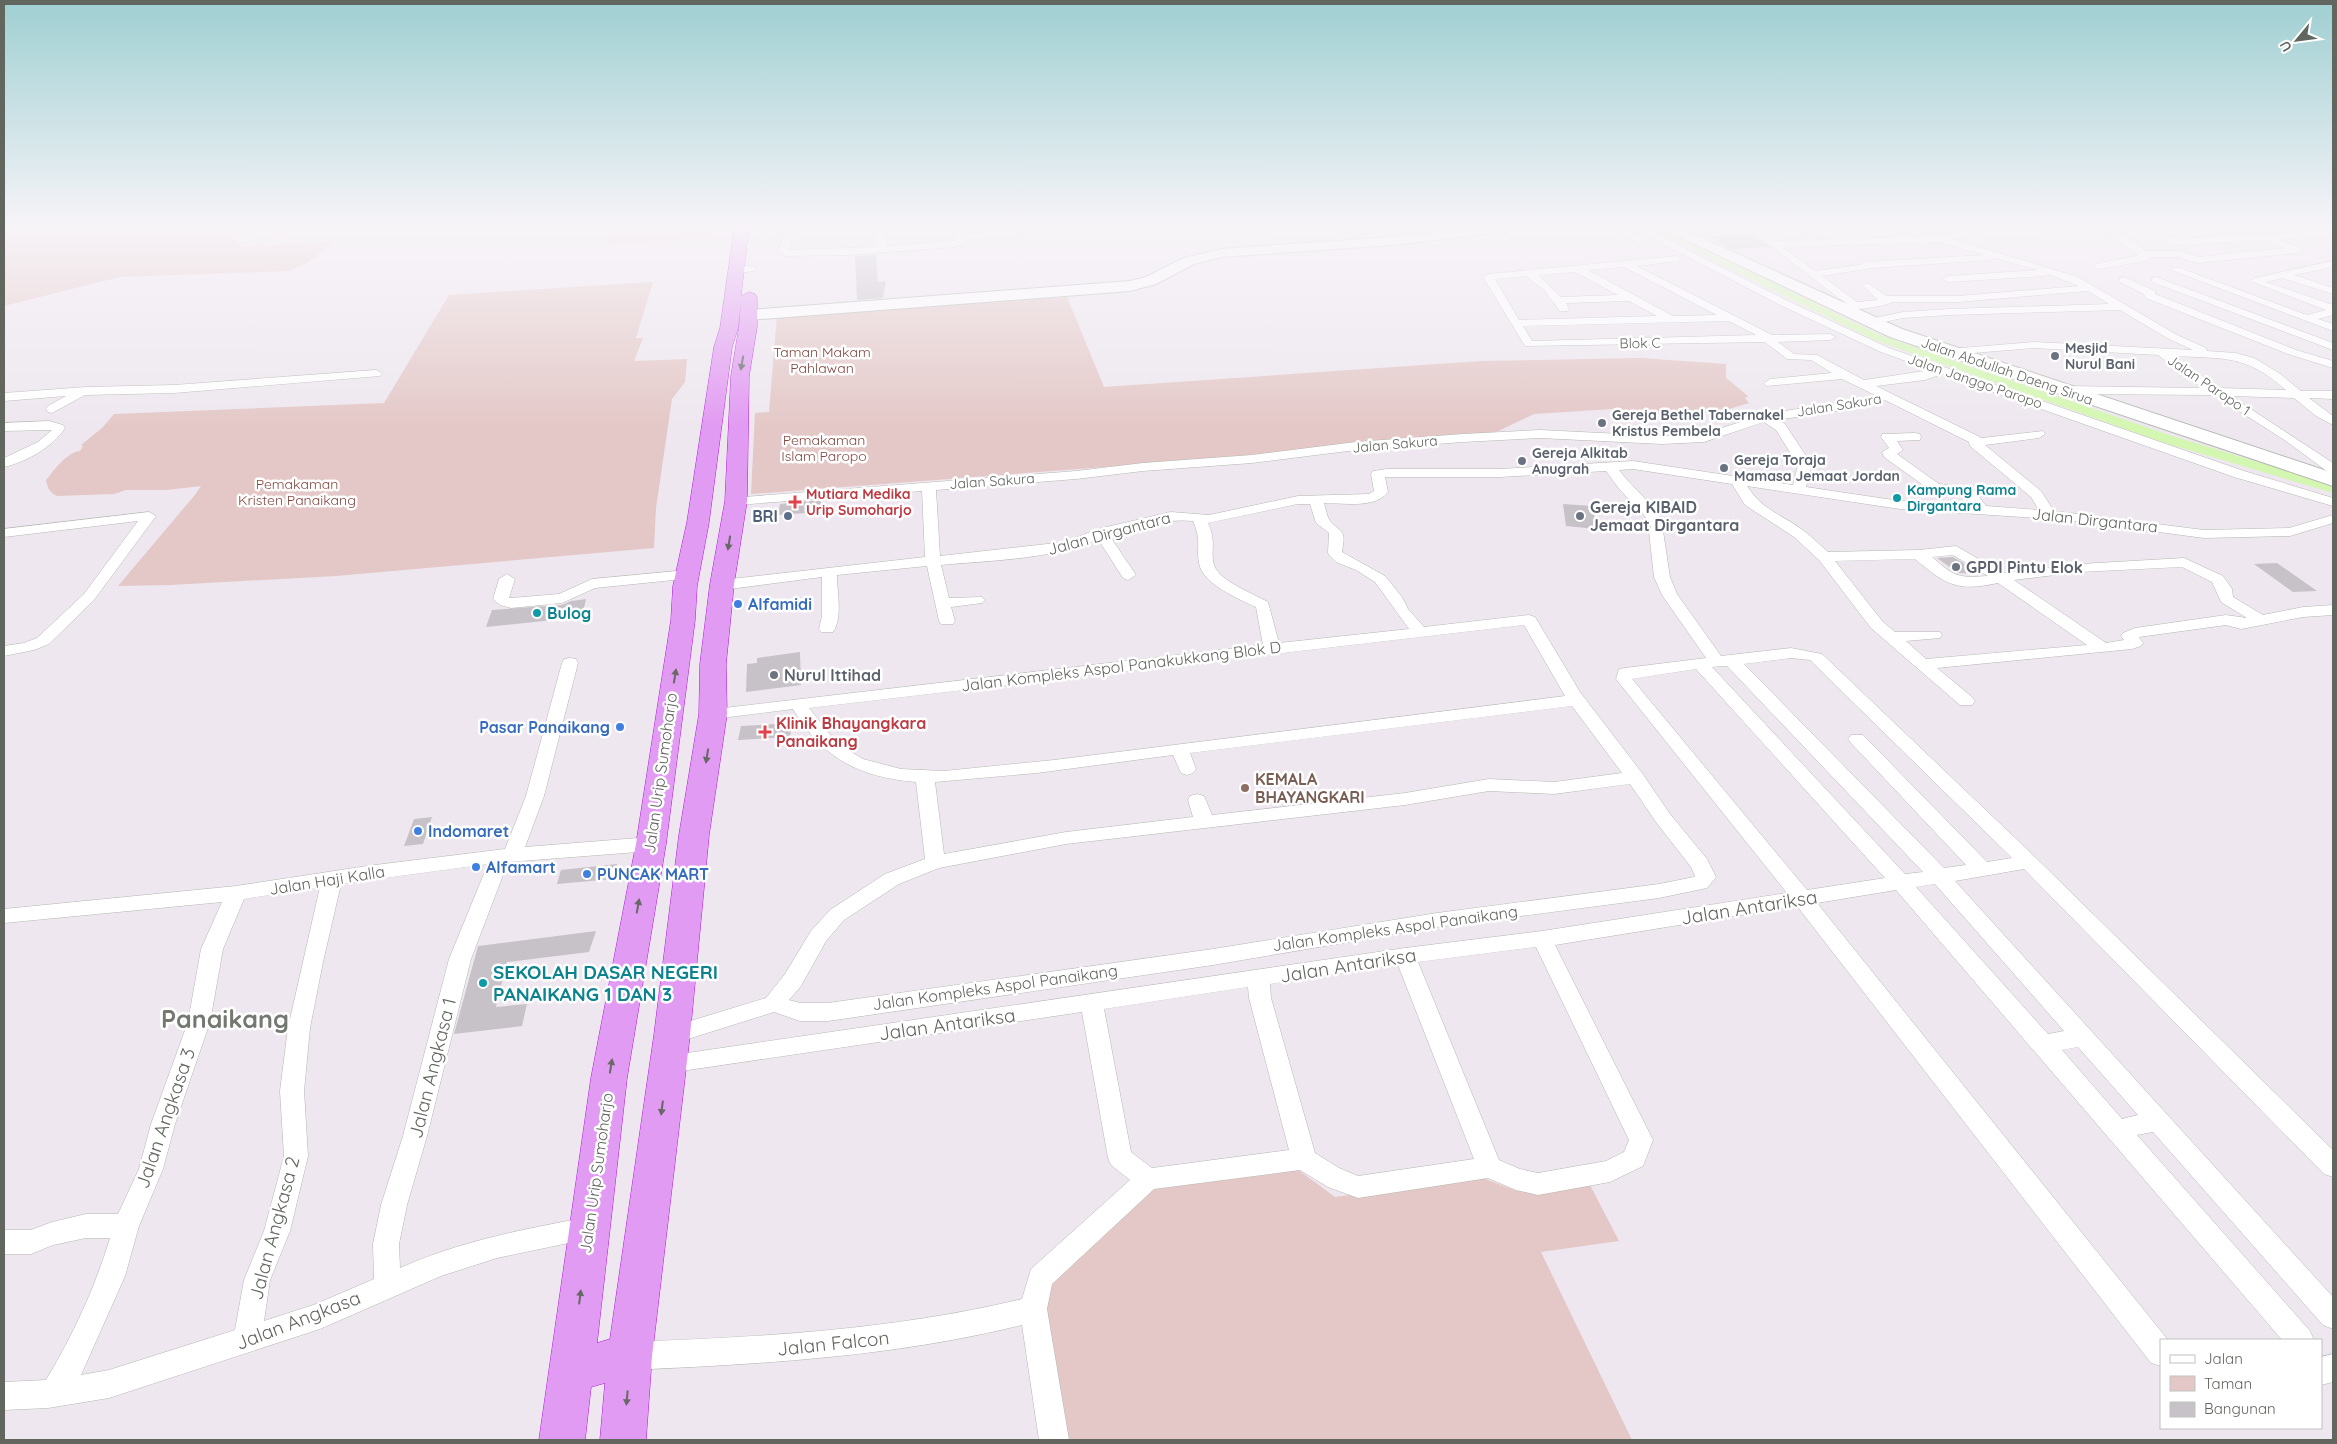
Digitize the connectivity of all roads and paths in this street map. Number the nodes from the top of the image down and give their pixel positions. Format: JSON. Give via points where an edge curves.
{"nodes":[{"id":1,"x":738,"y":292,"type":"edge"},
{"id":2,"x":746,"y":292,"type":"edge"},
{"id":3,"x":1060,"y":292,"type":"edge"},
{"id":4,"x":1498,"y":292,"type":"edge"},
{"id":5,"x":1552,"y":292,"type":"edge"},
{"id":6,"x":1622,"y":292,"type":"edge"},
{"id":7,"x":1681,"y":292,"type":"edge"},
{"id":8,"x":1742,"y":292,"type":"edge"},
{"id":9,"x":1766,"y":292,"type":"edge"},
{"id":10,"x":1815,"y":292,"type":"edge"},
{"id":11,"x":1834,"y":292,"type":"edge"},
{"id":12,"x":1876,"y":292,"type":"edge"},
{"id":13,"x":2038,"y":292,"type":"edge"},
{"id":14,"x":2098,"y":292,"type":"edge"},
{"id":15,"x":2150,"y":292,"type":"edge"},
{"id":16,"x":2188,"y":292,"type":"edge"},
{"id":17,"x":2236,"y":292,"type":"edge"},
{"id":18,"x":2285,"y":292,"type":"edge"},
{"id":19,"x":1633,"y":298,"type":"junction"},
{"id":20,"x":1884,"y":299,"type":"junction"},
{"id":21,"x":1559,"y":300,"type":"junction"},
{"id":22,"x":1848,"y":307,"type":"junction"},
{"id":23,"x":2123,"y":307,"type":"junction"},
{"id":24,"x":2333,"y":311,"type":"edge"},
{"id":25,"x":748,"y":315,"type":"junction"},
{"id":26,"x":1731,"y":318,"type":"junction"},
{"id":27,"x":2305,"y":318,"type":"junction"},
{"id":28,"x":1670,"y":319,"type":"junction"},
{"id":29,"x":1570,"y":322,"type":"junction"},
{"id":30,"x":1870,"y":322,"type":"junction"},
{"id":31,"x":1516,"y":323,"type":"junction"},
{"id":32,"x":2270,"y":324,"type":"junction"},
{"id":33,"x":2333,"y":328,"type":"edge"},
{"id":34,"x":2234,"y":329,"type":"junction"},
{"id":35,"x":1851,"y":335,"type":"junction"},
{"id":36,"x":1830,"y":337,"type":"junction"},
{"id":37,"x":1771,"y":339,"type":"junction"},
{"id":38,"x":2333,"y":348,"type":"edge"},
{"id":39,"x":1949,"y":352,"type":"junction"},
{"id":40,"x":2160,"y":352,"type":"junction"},
{"id":41,"x":2211,"y":354,"type":"junction"},
{"id":42,"x":2333,"y":365,"type":"edge"},
{"id":43,"x":1942,"y":370,"type":"junction"},
{"id":44,"x":376,"y":374,"type":"dead end"},
{"id":45,"x":1844,"y":376,"type":"junction"},
{"id":46,"x":1770,"y":383,"type":"dead end"},
{"id":47,"x":1863,"y":384,"type":"junction"},
{"id":48,"x":86,"y":390,"type":"junction"},
{"id":49,"x":2064,"y":390,"type":"junction"},
{"id":50,"x":2215,"y":392,"type":"junction"},
{"id":51,"x":2294,"y":393,"type":"junction"},
{"id":52,"x":2333,"y":395,"type":"edge"},
{"id":53,"x":1886,"y":396,"type":"junction"},
{"id":54,"x":4,"y":397,"type":"edge"},
{"id":55,"x":52,"y":409,"type":"dead end"},
{"id":56,"x":1765,"y":418,"type":"junction"},
{"id":57,"x":2333,"y":421,"type":"edge"},
{"id":58,"x":4,"y":427,"type":"edge"},
{"id":59,"x":2039,"y":434,"type":"dead end"},
{"id":60,"x":1915,"y":437,"type":"dead end"},
{"id":61,"x":1980,"y":442,"type":"junction"},
{"id":62,"x":4,"y":463,"type":"edge"},
{"id":63,"x":1609,"y":466,"type":"junction"},
{"id":64,"x":2333,"y":469,"type":"edge"},
{"id":65,"x":1736,"y":480,"type":"junction"},
{"id":66,"x":2333,"y":480,"type":"edge"},
{"id":67,"x":929,"y":486,"type":"junction"},
{"id":68,"x":1798,"y":490,"type":"junction"},
{"id":69,"x":1316,"y":498,"type":"junction"},
{"id":70,"x":736,"y":501,"type":"junction"},
{"id":71,"x":2333,"y":502,"type":"edge"},
{"id":72,"x":1982,"y":510,"type":"junction"},
{"id":73,"x":2049,"y":514,"type":"junction"},
{"id":74,"x":1199,"y":519,"type":"junction"},
{"id":75,"x":2333,"y":519,"type":"edge"},
{"id":76,"x":4,"y":533,"type":"edge"},
{"id":77,"x":1101,"y":533,"type":"junction"},
{"id":78,"x":1919,"y":554,"type":"junction"},
{"id":79,"x":1824,"y":557,"type":"junction"},
{"id":80,"x":934,"y":562,"type":"junction"},
{"id":81,"x":828,"y":572,"type":"junction"},
{"id":82,"x":688,"y":575,"type":"junction"},
{"id":83,"x":1128,"y":575,"type":"dead end"},
{"id":84,"x":2001,"y":578,"type":"junction"},
{"id":85,"x":507,"y":579,"type":"dead end"},
{"id":86,"x":722,"y":585,"type":"junction"},
{"id":87,"x":977,"y":600,"type":"dead end"},
{"id":88,"x":942,"y":603,"type":"junction"},
{"id":89,"x":2333,"y":610,"type":"edge"},
{"id":90,"x":1529,"y":620,"type":"joint"},
{"id":91,"x":947,"y":621,"type":"dead end"},
{"id":92,"x":2262,"y":621,"type":"junction"},
{"id":93,"x":827,"y":629,"type":"dead end"},
{"id":94,"x":1420,"y":632,"type":"junction"},
{"id":95,"x":1934,"y":635,"type":"dead end"},
{"id":96,"x":1891,"y":637,"type":"junction"},
{"id":97,"x":2103,"y":648,"type":"junction"},
{"id":98,"x":1272,"y":649,"type":"junction"},
{"id":99,"x":4,"y":651,"type":"edge"},
{"id":100,"x":1717,"y":663,"type":"junction"},
{"id":101,"x":570,"y":664,"type":"dead end"},
{"id":102,"x":1923,"y":664,"type":"junction"},
{"id":103,"x":1576,"y":700,"type":"junction"},
{"id":104,"x":1966,"y":701,"type":"dead end"},
{"id":105,"x":799,"y":705,"type":"junction"},
{"id":106,"x":713,"y":714,"type":"junction"},
{"id":107,"x":1857,"y":739,"type":"dead end"},
{"id":108,"x":1180,"y":749,"type":"junction"},
{"id":109,"x":1187,"y":769,"type":"dead end"},
{"id":110,"x":1635,"y":777,"type":"junction"},
{"id":111,"x":926,"y":778,"type":"junction"},
{"id":112,"x":1197,"y":800,"type":"dead end"},
{"id":113,"x":1205,"y":823,"type":"junction"},
{"id":114,"x":651,"y":844,"type":"junction"},
{"id":115,"x":507,"y":856,"type":"junction"},
{"id":116,"x":936,"y":862,"type":"junction"},
{"id":117,"x":2028,"y":862,"type":"junction"},
{"id":118,"x":1983,"y":870,"type":"junction"},
{"id":119,"x":1940,"y":877,"type":"junction"},
{"id":120,"x":332,"y":880,"type":"junction"},
{"id":121,"x":1903,"y":883,"type":"junction"},
{"id":122,"x":236,"y":893,"type":"junction"},
{"id":123,"x":1802,"y":898,"type":"junction"},
{"id":124,"x":4,"y":916,"type":"edge"},
{"id":125,"x":1542,"y":939,"type":"junction"},
{"id":126,"x":1405,"y":956,"type":"junction"},
{"id":127,"x":1258,"y":978,"type":"junction"},
{"id":128,"x":774,"y":1004,"type":"junction"},
{"id":129,"x":1091,"y":1004,"type":"junction"},
{"id":130,"x":672,"y":1035,"type":"junction"},
{"id":131,"x":2083,"y":1037,"type":"junction"},
{"id":132,"x":2041,"y":1044,"type":"junction"},
{"id":133,"x":668,"y":1064,"type":"junction"},
{"id":134,"x":2158,"y":1121,"type":"junction"},
{"id":135,"x":2116,"y":1130,"type":"junction"},
{"id":136,"x":1304,"y":1159,"type":"junction"},
{"id":137,"x":1490,"y":1166,"type":"junction"},
{"id":138,"x":2333,"y":1166,"type":"edge"},
{"id":139,"x":1148,"y":1179,"type":"junction"},
{"id":140,"x":126,"y":1226,"type":"junction"},
{"id":141,"x":588,"y":1229,"type":"junction"},
{"id":142,"x":4,"y":1242,"type":"edge"},
{"id":143,"x":388,"y":1285,"type":"junction"},
{"id":144,"x":1033,"y":1309,"type":"junction"},
{"id":145,"x":2333,"y":1316,"type":"edge"},
{"id":146,"x":2299,"y":1339,"type":"edge"},
{"id":147,"x":247,"y":1341,"type":"junction"},
{"id":148,"x":2160,"y":1352,"type":"edge"},
{"id":149,"x":630,"y":1356,"type":"junction"},
{"id":150,"x":571,"y":1370,"type":"junction"},
{"id":151,"x":54,"y":1393,"type":"junction"},
{"id":152,"x":4,"y":1396,"type":"edge"},
{"id":153,"x":562,"y":1440,"type":"edge"},
{"id":154,"x":623,"y":1440,"type":"edge"},
{"id":155,"x":1054,"y":1440,"type":"edge"}],
"edges":[{"from":1,"to":82,"type":"highway","name":"Jalan Urip Sumoharjo","via":[[724,347]]},
{"from":2,"to":25,"type":"highway","name":"Jalan Urip Sumoharjo"},
{"from":3,"to":25,"type":"main road"},
{"from":4,"to":31,"type":"street","name":"Blok C"},
{"from":5,"to":21,"type":"street"},
{"from":6,"to":19,"type":"street"},
{"from":7,"to":26,"type":"street"},
{"from":8,"to":36,"type":"street"},
{"from":9,"to":35,"type":"street","name":"Jalan Janggo Paropo"},
{"from":10,"to":22,"type":"main road","name":"Jalan Abdullah Daeng Sirua"},
{"from":11,"to":22,"type":"street"},
{"from":12,"to":20,"type":"street"},
{"from":13,"to":20,"type":"street","via":[[1958,299]]},
{"from":14,"to":23,"type":"street"},
{"from":15,"to":34,"type":"street","via":[[2150,296]]},
{"from":16,"to":32,"type":"street"},
{"from":17,"to":27,"type":"street"},
{"from":18,"to":24,"type":"street"},
{"from":19,"to":21,"type":"street"},
{"from":19,"to":28,"type":"street"},
{"from":20,"to":22,"type":"street","via":[[1887,302]]},
{"from":21,"to":29,"type":"street"},
{"from":22,"to":30,"type":"main road","name":"Jalan Abdullah Daeng Sirua"},
{"from":23,"to":30,"type":"street","via":[[1949,312]]},
{"from":23,"to":41,"type":"street","via":[[2173,337]]},
{"from":24,"to":27,"type":"street"},
{"from":25,"to":70,"type":"highway","name":"Jalan Urip Sumoharjo","one_way":true,"via":[[740,376]]},
{"from":26,"to":28,"type":"street"},
{"from":26,"to":37,"type":"street"},
{"from":27,"to":32,"type":"street"},
{"from":27,"to":33,"type":"street"},
{"from":28,"to":29,"type":"street"},
{"from":29,"to":31,"type":"street"},
{"from":30,"to":39,"type":"main road","name":"Jalan Abdullah Daeng Sirua"},
{"from":31,"to":37,"type":"street","name":"Blok C","via":[[1527,343],[1533,345]]},
{"from":32,"to":34,"type":"street"},
{"from":32,"to":38,"type":"street"},
{"from":34,"to":42,"type":"street"},
{"from":35,"to":36,"type":"street","name":"Blok C"},
{"from":35,"to":43,"type":"street","name":"Jalan Janggo Paropo"},
{"from":36,"to":37,"type":"street","name":"Blok C"},
{"from":37,"to":45,"type":"street","via":[[1791,357],[1813,358]]},
{"from":39,"to":40,"type":"street","name":"Jalan Paropo 1","via":[[2034,345]]},
{"from":39,"to":49,"type":"main road","name":"Jalan Abdullah Daeng Sirua"},
{"from":40,"to":41,"type":"street"},
{"from":40,"to":50,"type":"street","name":"Jalan Paropo 1"},
{"from":41,"to":51,"type":"street","via":[[2249,359],[2274,374]]},
{"from":43,"to":47,"type":"street","via":[[1925,376]]},
{"from":43,"to":71,"type":"street","name":"Jalan Janggo Paropo","via":[[2230,471]]},
{"from":44,"to":48,"type":"street","via":[[174,389]]},
{"from":45,"to":46,"type":"street"},
{"from":45,"to":47,"type":"street"},
{"from":47,"to":53,"type":"street"},
{"from":48,"to":54,"type":"street"},
{"from":48,"to":55,"type":"street"},
{"from":49,"to":50,"type":"street"},
{"from":49,"to":66,"type":"main road","name":"Jalan Abdullah Daeng Sirua"},
{"from":50,"to":51,"type":"street"},
{"from":50,"to":64,"type":"street","name":"Jalan Paropo 1","via":[[2302,445]]},
{"from":51,"to":52,"type":"street"},
{"from":51,"to":57,"type":"street"},
{"from":53,"to":56,"type":"street","name":"Jalan Sakura","via":[[1857,404]]},
{"from":53,"to":61,"type":"street","name":"Jalan Sakura"},
{"from":56,"to":67,"type":"street","name":"Jalan Sakura","via":[[1714,436],[1683,439],[1540,434],[1499,436],[1356,446],[1252,459]]},
{"from":56,"to":68,"type":"street","via":[[1781,427],[1805,464]]},
{"from":58,"to":62,"type":"street","via":[[49,425],[58,428],[38,447]]},
{"from":59,"to":61,"type":"street"},
{"from":60,"to":72,"type":"street","via":[[1887,437],[1897,450],[1889,454],[1935,487],[1968,492]]},
{"from":61,"to":73,"type":"street","via":[[1975,443],[2036,494]]},
{"from":63,"to":65,"type":"street","name":"Jalan Dirgantara","via":[[1633,465]]},
{"from":63,"to":69,"type":"street","name":"Jalan Dirgantara","via":[[1500,473],[1381,473],[1377,477],[1381,492],[1376,496]]},
{"from":63,"to":100,"type":"street","via":[[1655,518],[1662,578],[1670,595]]},
{"from":65,"to":68,"type":"street","name":"Jalan Dirgantara"},
{"from":65,"to":79,"type":"street","via":[[1750,502],[1799,534]]},
{"from":67,"to":70,"type":"street","name":"Jalan Sakura"},
{"from":67,"to":80,"type":"street"},
{"from":68,"to":72,"type":"street","name":"Jalan Dirgantara","via":[[1900,505]]},
{"from":69,"to":74,"type":"street","name":"Jalan Dirgantara"},
{"from":69,"to":94,"type":"street","via":[[1323,523],[1335,531],[1335,553],[1380,579]]},
{"from":70,"to":86,"type":"highway","name":"Jalan Urip Sumoharjo","one_way":true},
{"from":72,"to":73,"type":"street","name":"Jalan Dirgantara"},
{"from":73,"to":75,"type":"street","name":"Jalan Dirgantara","via":[[2204,534],[2290,532]]},
{"from":74,"to":77,"type":"street","name":"Jalan Dirgantara","via":[[1171,516]]},
{"from":74,"to":98,"type":"street","via":[[1207,543],[1208,570],[1226,586],[1263,605]]},
{"from":76,"to":99,"type":"street","via":[[149,516],[89,596],[42,641]]},
{"from":77,"to":80,"type":"street","name":"Jalan Dirgantara","via":[[1054,549]]},
{"from":77,"to":83,"type":"street"},
{"from":78,"to":79,"type":"street"},
{"from":78,"to":84,"type":"street","via":[[1956,550]]},
{"from":78,"to":84,"type":"street","via":[[1954,582]]},
{"from":79,"to":96,"type":"street","via":[[1868,614]]},
{"from":80,"to":81,"type":"street","name":"Jalan Dirgantara"},
{"from":80,"to":88,"type":"street"},
{"from":81,"to":86,"type":"street","name":"Jalan Dirgantara"},
{"from":81,"to":93,"type":"street","via":[[830,616]]},
{"from":82,"to":85,"type":"street","via":[[592,584],[562,598],[511,603],[501,599]]},
{"from":114,"to":82,"type":"highway","name":"Jalan Urip Sumoharjo","one_way":true},
{"from":84,"to":92,"type":"street","via":[[2080,568],[2184,562],[2218,579],[2226,599]]},
{"from":84,"to":97,"type":"street"},
{"from":86,"to":106,"type":"highway","name":"Jalan Urip Sumoharjo","via":[[713,664]]},
{"from":87,"to":88,"type":"street"},
{"from":88,"to":91,"type":"street"},
{"from":89,"to":92,"type":"street","via":[[2303,612]]},
{"from":90,"to":94,"type":"street","name":"Jalan Kompleks Aspol Panakukkang Blok D"},
{"from":90,"to":103,"type":"street","name":"Jalan Kompleks Aspol Panaikang"},
{"from":92,"to":97,"type":"street","via":[[2241,624],[2226,620],[2135,634],[2130,636],[2135,642],[2132,644]]},
{"from":94,"to":98,"type":"street","name":"Jalan Kompleks Aspol Panakukkang Blok D"},
{"from":95,"to":96,"type":"street"},
{"from":96,"to":102,"type":"street"},
{"from":97,"to":102,"type":"street"},
{"from":98,"to":105,"type":"street","name":"Jalan Kompleks Aspol Panakukkang Blok D"},
{"from":100,"to":117,"type":"street","via":[[1791,653],[1816,657]]},
{"from":100,"to":119,"type":"street"},
{"from":100,"to":121,"type":"street","via":[[1793,762]]},
{"from":100,"to":123,"type":"street","via":[[1625,673],[1624,679]]},
{"from":101,"to":115,"type":"street","name":"Jalan Angkasa 1","via":[[535,796]]},
{"from":102,"to":104,"type":"street"},
{"from":103,"to":108,"type":"street"},
{"from":103,"to":110,"type":"street","name":"Jalan Kompleks Aspol Panaikang"},
{"from":105,"to":106,"type":"street","name":"Jalan Kompleks Aspol Panakukkang Blok D"},
{"from":105,"to":111,"type":"street","via":[[820,737],[845,758],[886,772]]},
{"from":106,"to":130,"type":"highway","name":"Jalan Urip Sumoharjo","one_way":true,"via":[[694,835]]},
{"from":107,"to":118,"type":"street"},
{"from":108,"to":109,"type":"street"},
{"from":108,"to":111,"type":"street"},
{"from":110,"to":113,"type":"street","via":[[1554,788],[1489,785],[1405,799]]},
{"from":110,"to":128,"type":"street","name":"Jalan Kompleks Aspol Panaikang","via":[[1700,864],[1706,877],[1700,883],[828,1012],[800,1012]]},
{"from":111,"to":116,"type":"street"},
{"from":112,"to":113,"type":"street"},
{"from":113,"to":116,"type":"street","via":[[1066,838]]},
{"from":114,"to":115,"type":"street","name":"Jalan Haji Kalla"},
{"from":141,"to":114,"type":"highway","name":"Jalan Urip Sumoharjo","one_way":true,"via":[[609,1078]]},
{"from":115,"to":120,"type":"street","name":"Jalan Haji Kalla"},
{"from":115,"to":143,"type":"street","name":"Jalan Angkasa 1","via":[[460,959],[394,1205],[386,1244]]},
{"from":116,"to":128,"type":"street","via":[[892,879],[837,915],[818,936],[793,980]]},
{"from":117,"to":118,"type":"street","name":"Jalan Antariksa"},
{"from":117,"to":138,"type":"street"},
{"from":118,"to":119,"type":"street","name":"Jalan Antariksa"},
{"from":119,"to":121,"type":"street","name":"Jalan Antariksa"},
{"from":119,"to":131,"type":"street"},
{"from":120,"to":122,"type":"street","name":"Jalan Haji Kalla"},
{"from":120,"to":147,"type":"street","name":"Jalan Angkasa 2","via":[[299,1028],[292,1091],[296,1156],[277,1231],[257,1280]]},
{"from":121,"to":123,"type":"street","name":"Jalan Antariksa"},
{"from":121,"to":132,"type":"street"},
{"from":122,"to":124,"type":"street","name":"Jalan Haji Kalla"},
{"from":122,"to":140,"type":"street","name":"Jalan Angkasa 3","via":[[212,949],[198,1022],[162,1124],[151,1169]]},
{"from":123,"to":125,"type":"street","name":"Jalan Antariksa"},
{"from":123,"to":148,"type":"street"},
{"from":125,"to":126,"type":"street","name":"Jalan Antariksa"},
{"from":125,"to":137,"type":"street","via":[[1641,1140],[1634,1159],[1610,1171],[1538,1184],[1516,1179]]},
{"from":126,"to":127,"type":"street","name":"Jalan Antariksa"},
{"from":126,"to":137,"type":"street"},
{"from":127,"to":129,"type":"street","name":"Jalan Antariksa"},
{"from":127,"to":136,"type":"street","via":[[1260,998]]},
{"from":128,"to":130,"type":"street"},
{"from":129,"to":133,"type":"street","name":"Jalan Antariksa"},
{"from":129,"to":139,"type":"street","via":[[1120,1158]]},
{"from":130,"to":133,"type":"highway","name":"Jalan Urip Sumoharjo"},
{"from":131,"to":132,"type":"street"},
{"from":131,"to":134,"type":"street"},
{"from":132,"to":135,"type":"street"},
{"from":133,"to":149,"type":"highway","name":"Jalan Urip Sumoharjo","one_way":true},
{"from":134,"to":135,"type":"street"},
{"from":134,"to":145,"type":"street"},
{"from":135,"to":146,"type":"street"},
{"from":136,"to":137,"type":"street","via":[[1341,1182],[1358,1187]]},
{"from":136,"to":139,"type":"street"},
{"from":139,"to":144,"type":"street","via":[[1040,1278]]},
{"from":140,"to":142,"type":"street","via":[[86,1226],[31,1242]]},
{"from":140,"to":151,"type":"street","name":"Jalan Angkasa 3","via":[[112,1276]]},
{"from":141,"to":143,"type":"street","name":"Jalan Angkasa","via":[[497,1246],[436,1264]]},
{"from":150,"to":141,"type":"highway","name":"Jalan Urip Sumoharjo","one_way":true},
{"from":143,"to":147,"type":"street","name":"Jalan Angkasa","via":[[320,1316]]},
{"from":144,"to":149,"type":"street","name":"Jalan Falcon","via":[[920,1334],[762,1350]]},
{"from":144,"to":155,"type":"street"},
{"from":147,"to":151,"type":"street","name":"Jalan Angkasa","via":[[109,1384]]},
{"from":149,"to":150,"type":"highway"},
{"from":149,"to":154,"type":"highway","name":"Jalan Urip Sumoharjo","one_way":true},
{"from":150,"to":153,"type":"highway","name":"Jalan Urip Sumoharjo"},
{"from":151,"to":152,"type":"street","name":"Jalan Angkasa"}]}
